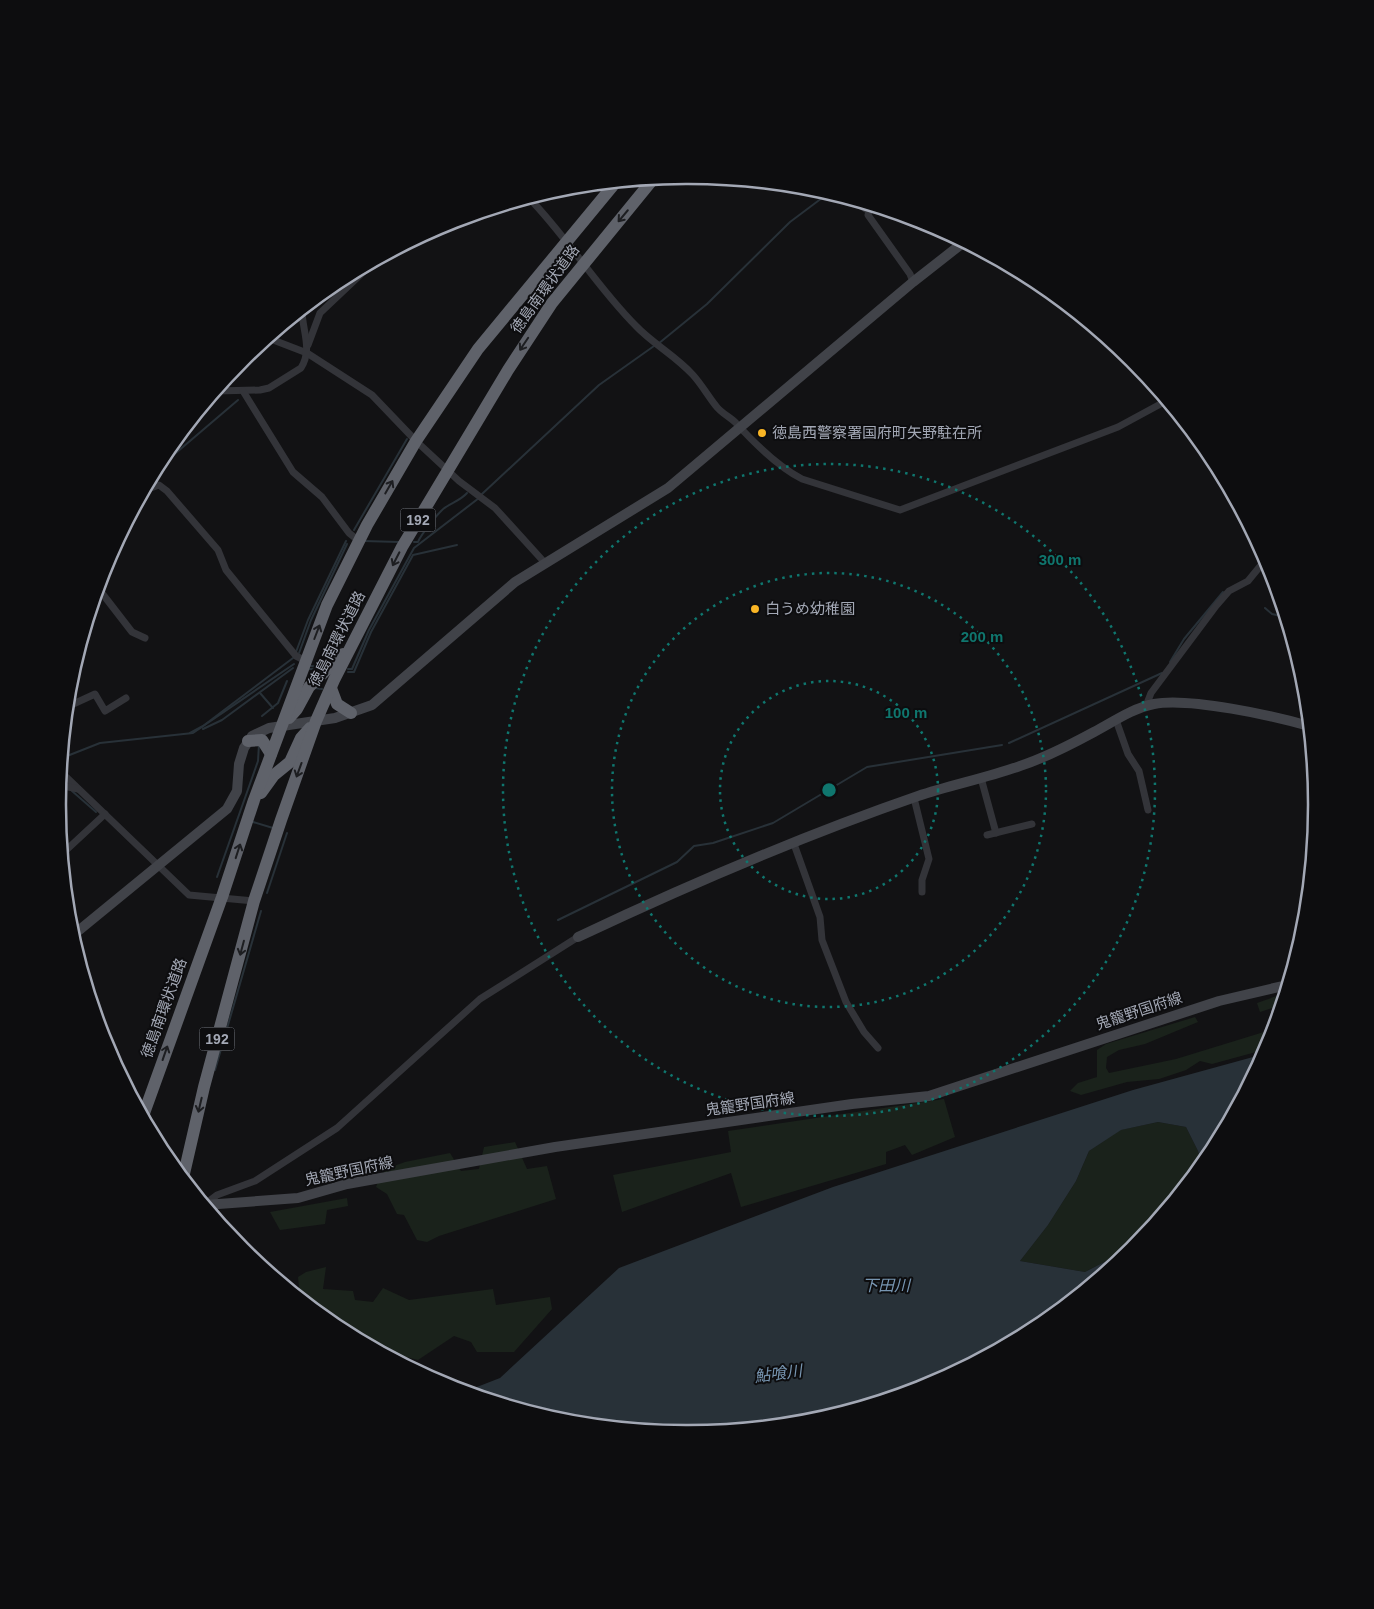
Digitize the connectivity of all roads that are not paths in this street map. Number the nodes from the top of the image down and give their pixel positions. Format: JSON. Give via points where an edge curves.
{"nodes":[{"id":1,"x":648,"y":185,"type":"edge"},
{"id":2,"x":611,"y":189,"type":"edge"},
{"id":3,"x":534,"y":203,"type":"edge"},
{"id":4,"x":869,"y":211,"type":"edge"},
{"id":5,"x":567,"y":241,"type":"junction"},
{"id":6,"x":958,"y":246,"type":"edge"},
{"id":7,"x":582,"y":264,"type":"junction"},
{"id":8,"x":354,"y":281,"type":"edge"},
{"id":9,"x":912,"y":282,"type":"junction"},
{"id":10,"x":303,"y":317,"type":"edge"},
{"id":11,"x":276,"y":340,"type":"edge"},
{"id":12,"x":307,"y":349,"type":"junction"},
{"id":13,"x":225,"y":390,"type":"edge"},
{"id":14,"x":243,"y":391,"type":"junction"},
{"id":15,"x":1161,"y":404,"type":"edge"},
{"id":16,"x":740,"y":430,"type":"junction"},
{"id":17,"x":416,"y":442,"type":"junction"},
{"id":18,"x":448,"y":470,"type":"junction"},
{"id":19,"x":153,"y":488,"type":"edge"},
{"id":20,"x":359,"y":541,"type":"junction"},
{"id":21,"x":545,"y":563,"type":"junction"},
{"id":22,"x":1260,"y":567,"type":"edge"},
{"id":23,"x":103,"y":595,"type":"edge"},
{"id":24,"x":144,"y":638,"type":"dead end"},
{"id":25,"x":352,"y":646,"type":"junction"},
{"id":26,"x":306,"y":661,"type":"junction"},
{"id":27,"x":331,"y":688,"type":"junction"},
{"id":28,"x":126,"y":698,"type":"dead end"},
{"id":29,"x":75,"y":703,"type":"edge"},
{"id":30,"x":1146,"y":706,"type":"junction"},
{"id":31,"x":351,"y":713,"type":"junction"},
{"id":32,"x":1116,"y":720,"type":"junction"},
{"id":33,"x":316,"y":721,"type":"junction"},
{"id":34,"x":1302,"y":724,"type":"edge"},
{"id":35,"x":282,"y":726,"type":"junction"},
{"id":36,"x":248,"y":741,"type":"junction"},
{"id":37,"x":271,"y":754,"type":"junction"},
{"id":38,"x":67,"y":778,"type":"edge"},
{"id":39,"x":981,"y":778,"type":"junction"},
{"id":40,"x":67,"y":787,"type":"edge"},
{"id":41,"x":78,"y":789,"type":"junction"},
{"id":42,"x":914,"y":798,"type":"junction"},
{"id":43,"x":254,"y":800,"type":"junction"},
{"id":44,"x":1148,"y":810,"type":"dead end"},
{"id":45,"x":105,"y":814,"type":"junction"},
{"id":46,"x":1032,"y":824,"type":"dead end"},
{"id":47,"x":996,"y":833,"type":"junction"},
{"id":48,"x":987,"y":835,"type":"dead end"},
{"id":49,"x":794,"y":844,"type":"junction"},
{"id":50,"x":68,"y":848,"type":"edge"},
{"id":51,"x":159,"y":864,"type":"junction"},
{"id":52,"x":922,"y":892,"type":"dead end"},
{"id":53,"x":222,"y":897,"type":"junction"},
{"id":54,"x":254,"y":901,"type":"junction"},
{"id":55,"x":79,"y":930,"type":"edge"},
{"id":56,"x":578,"y":937,"type":"joint"},
{"id":57,"x":1280,"y":987,"type":"edge"},
{"id":58,"x":878,"y":1048,"type":"dead end"},
{"id":59,"x":146,"y":1109,"type":"edge"},
{"id":60,"x":186,"y":1169,"type":"edge"},
{"id":61,"x":210,"y":1201,"type":"edge"},
{"id":62,"x":213,"y":1204,"type":"edge"}],
"edges":[{"from":1,"to":7,"type":"highway","name":"徳島南環状道路","number":"192","one_way":true},
{"from":2,"to":5,"type":"highway","name":"徳島南環状道路","number":"192"},
{"from":3,"to":5,"type":"street"},
{"from":4,"to":9,"type":"street","via":[[868,215],[910,274]]},
{"from":5,"to":7,"type":"street"},
{"from":5,"to":17,"type":"highway","name":"徳島南環状道路","number":"192","via":[[478,349]]},
{"from":6,"to":9,"type":"street"},
{"from":7,"to":16,"type":"street","via":[[637,328],[692,374],[716,407]]},
{"from":7,"to":18,"type":"highway","name":"徳島南環状道路","number":"192","one_way":true,"via":[[508,370]]},
{"from":8,"to":12,"type":"street","via":[[320,313]]},
{"from":9,"to":16,"type":"street"},
{"from":10,"to":12,"type":"street"},
{"from":11,"to":12,"type":"street"},
{"from":12,"to":14,"type":"street","via":[[301,368],[290,376],[269,388]]},
{"from":12,"to":17,"type":"street","via":[[372,396]]},
{"from":13,"to":14,"type":"street"},
{"from":14,"to":20,"type":"street","via":[[293,472],[322,497],[349,533]]},
{"from":15,"to":16,"type":"street","via":[[1118,427],[900,510],[802,479],[788,472]]},
{"from":16,"to":21,"type":"street","via":[[668,488]]},
{"from":17,"to":18,"type":"street"},
{"from":20,"to":17,"type":"highway","name":"徳島南環状道路","number":"192","one_way":true},
{"from":18,"to":21,"type":"street","via":[[495,508]]},
{"from":18,"to":25,"type":"highway","name":"徳島南環状道路","number":"192","one_way":true,"via":[[402,547]]},
{"from":19,"to":26,"type":"street","via":[[159,486],[167,491],[218,550],[226,570],[273,628],[296,656]]},
{"from":26,"to":20,"type":"highway","name":"徳島南環状道路","number":"192","one_way":true,"via":[[327,605]]},
{"from":21,"to":31,"type":"street","via":[[516,582],[372,704]]},
{"from":22,"to":30,"type":"street","via":[[1248,581],[1229,591],[1210,613],[1151,693]]},
{"from":23,"to":24,"type":"street","via":[[132,632]]},
{"from":25,"to":27,"type":"highway","name":"徳島南環状道路","number":"192"},
{"from":25,"to":35,"type":"highway","via":[[309,687],[297,709]]},
{"from":26,"to":35,"type":"highway","name":"徳島南環状道路","number":"192"},
{"from":27,"to":31,"type":"highway","via":[[337,704]]},
{"from":27,"to":33,"type":"highway","name":"徳島南環状道路","number":"192"},
{"from":28,"to":29,"type":"street","via":[[104,711],[95,694]]},
{"from":30,"to":32,"type":"street"},
{"from":30,"to":34,"type":"street","via":[[1165,703],[1196,705]]},
{"from":31,"to":33,"type":"street"},
{"from":32,"to":39,"type":"street","via":[[1055,752]]},
{"from":32,"to":44,"type":"street","via":[[1128,754],[1139,771]]},
{"from":33,"to":35,"type":"street"},
{"from":33,"to":43,"type":"highway","via":[[301,738],[290,762],[274,775]]},
{"from":33,"to":54,"type":"highway","name":"徳島南環状道路","number":"192","one_way":true},
{"from":35,"to":36,"type":"street","via":[[259,732]]},
{"from":35,"to":37,"type":"highway","name":"徳島南環状道路","number":"192"},
{"from":36,"to":37,"type":"highway","via":[[262,740]]},
{"from":36,"to":51,"type":"street","via":[[240,764],[237,791],[227,810]]},
{"from":37,"to":43,"type":"highway","name":"徳島南環状道路","number":"192"},
{"from":38,"to":41,"type":"street"},
{"from":39,"to":42,"type":"street"},
{"from":39,"to":47,"type":"street"},
{"from":40,"to":41,"type":"street"},
{"from":41,"to":45,"type":"street"},
{"from":42,"to":49,"type":"street"},
{"from":42,"to":52,"type":"street","via":[[929,859]]},
{"from":53,"to":43,"type":"highway","name":"徳島南環状道路","number":"192","one_way":true},
{"from":45,"to":50,"type":"street"},
{"from":45,"to":51,"type":"street"},
{"from":46,"to":47,"type":"street"},
{"from":47,"to":48,"type":"street"},
{"from":49,"to":56,"type":"street"},
{"from":49,"to":58,"type":"street","via":[[820,917],[822,940],[846,1002]]},
{"from":51,"to":53,"type":"street","via":[[189,895]]},
{"from":51,"to":55,"type":"street"},
{"from":53,"to":54,"type":"street"},
{"from":59,"to":53,"type":"highway","name":"徳島南環状道路","number":"192","one_way":true},
{"from":54,"to":60,"type":"highway","name":"徳島南環状道路","number":"192","one_way":true,"via":[[204,1087]]},
{"from":56,"to":61,"type":"street","via":[[480,999],[337,1128],[255,1181]]},
{"from":57,"to":62,"type":"street","name":"鬼籠野国府線","via":[[1219,1001],[929,1096],[555,1147],[347,1184],[298,1198]]}]}
